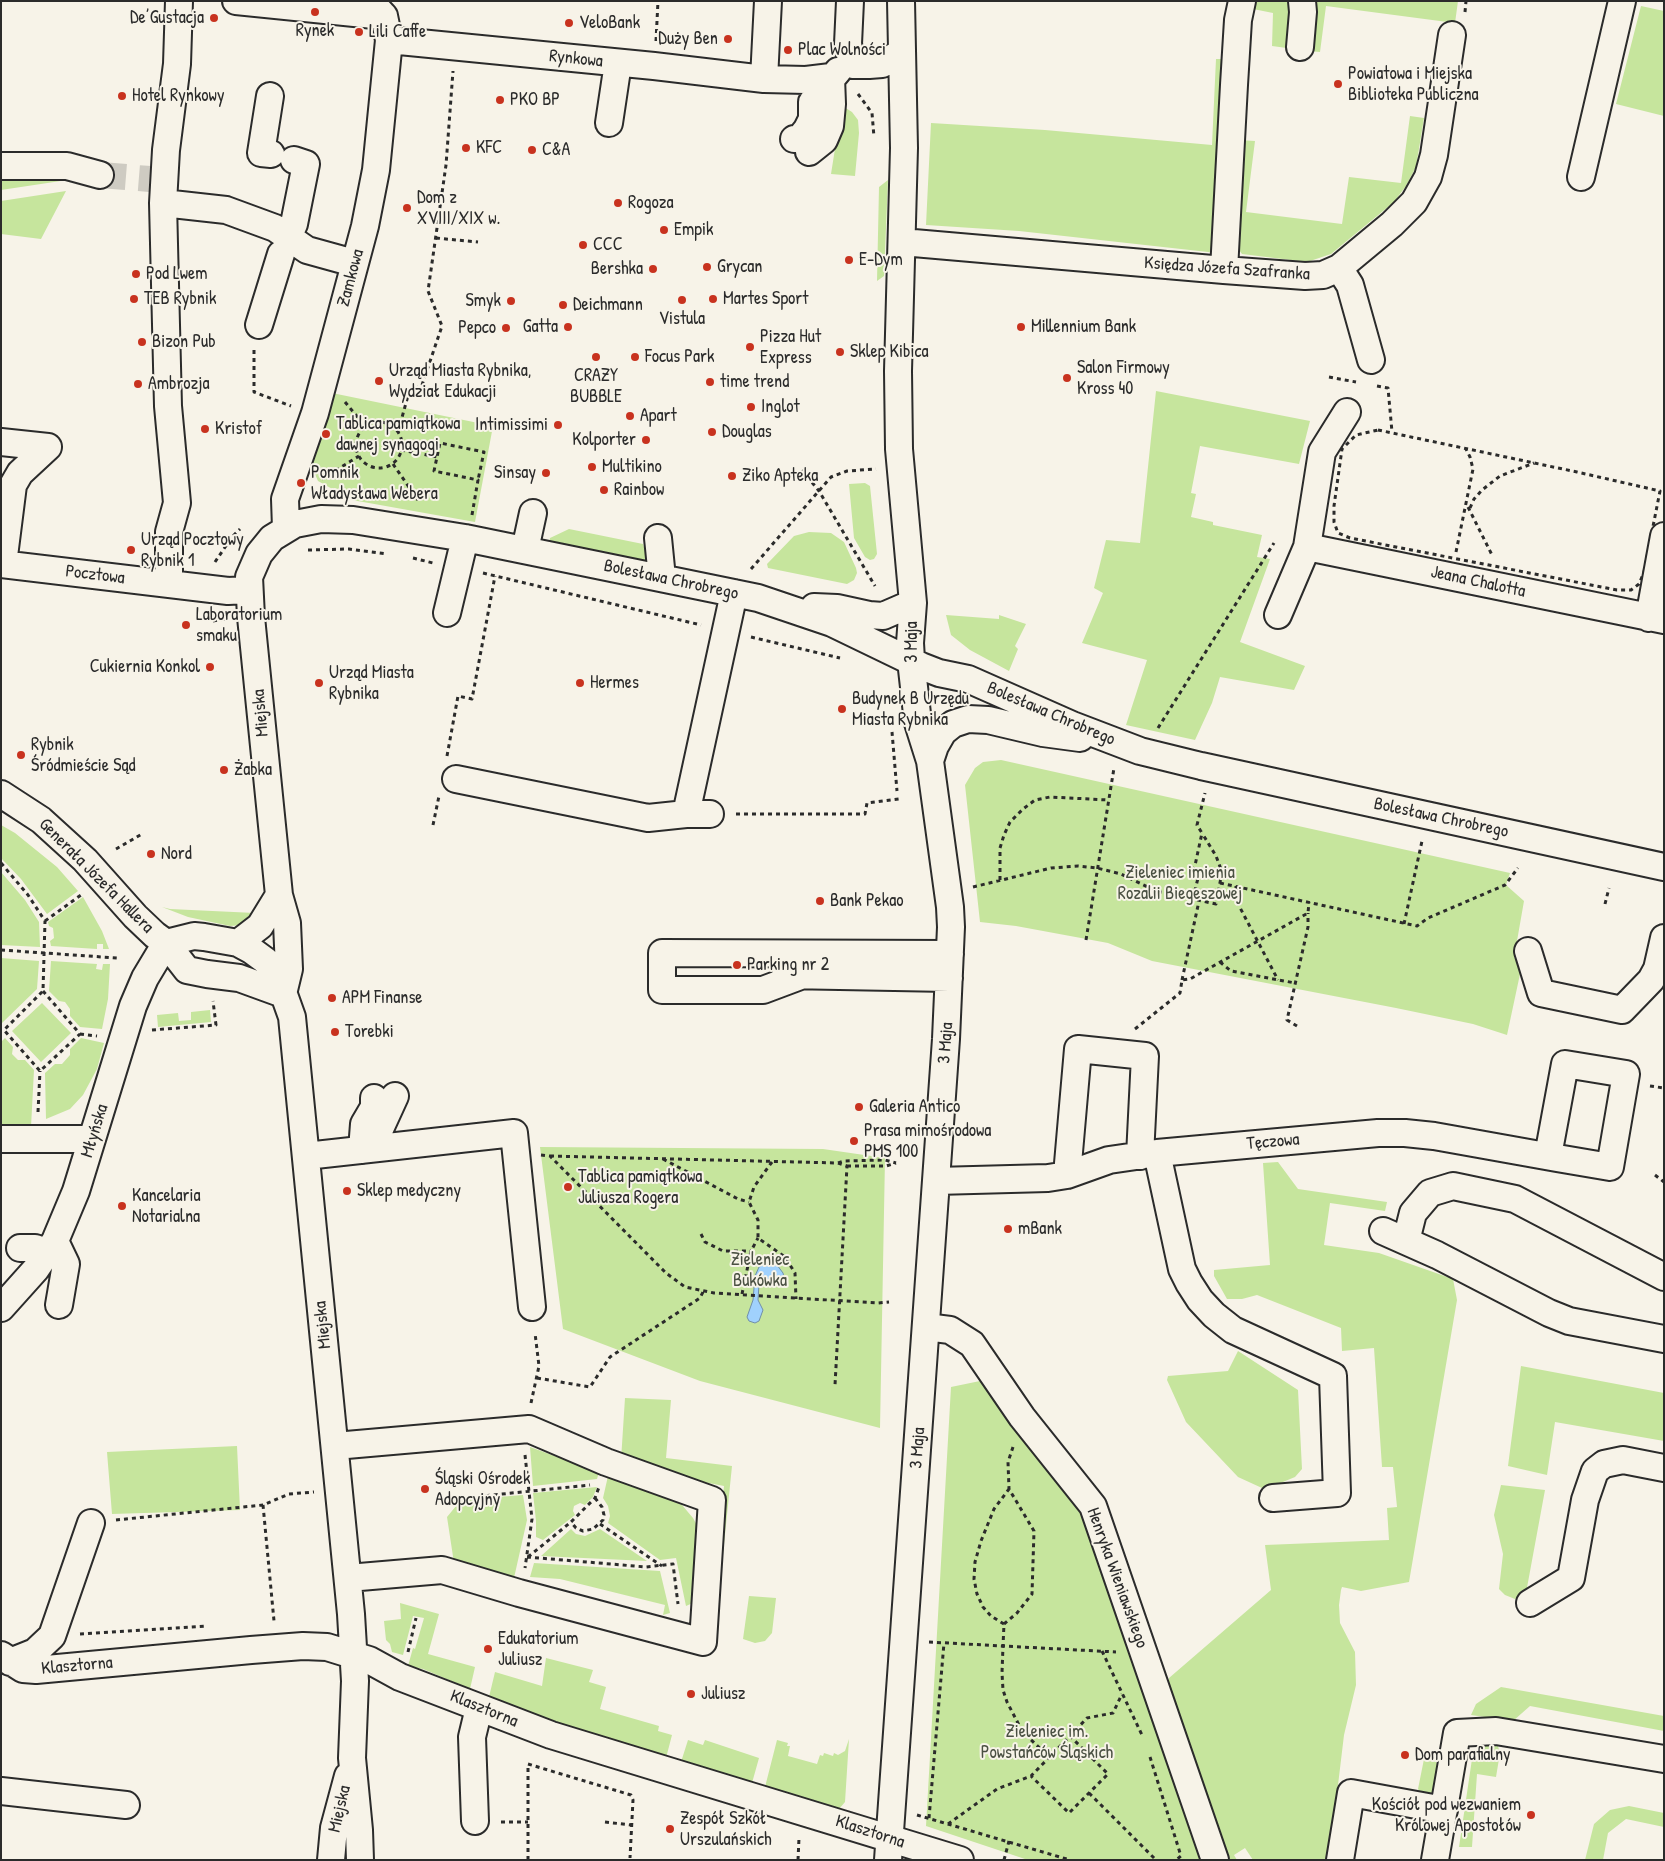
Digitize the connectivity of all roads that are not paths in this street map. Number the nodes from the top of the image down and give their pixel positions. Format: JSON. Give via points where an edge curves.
{"nodes":[{"id":1,"x":179,"y":1,"type":"edge"},
{"id":2,"x":236,"y":1,"type":"edge"},
{"id":3,"x":768,"y":1,"type":"edge"},
{"id":4,"x":850,"y":1,"type":"edge"},
{"id":5,"x":901,"y":1,"type":"edge"},
{"id":6,"x":1242,"y":1,"type":"edge"},
{"id":7,"x":1302,"y":1,"type":"edge"},
{"id":8,"x":1622,"y":1,"type":"edge"},
{"id":9,"x":383,"y":16,"type":"edge"},
{"id":10,"x":1452,"y":36,"type":"dead end"},
{"id":11,"x":1300,"y":47,"type":"dead end"},
{"id":12,"x":902,"y":52,"type":"junction"},
{"id":13,"x":618,"y":63,"type":"junction"},
{"id":14,"x":842,"y":71,"type":"junction"},
{"id":15,"x":764,"y":79,"type":"junction"},
{"id":16,"x":270,"y":96,"type":"dead end"},
{"id":17,"x":609,"y":123,"type":"dead end"},
{"id":18,"x":802,"y":146,"type":"dead end"},
{"id":19,"x":1,"y":166,"type":"edge"},
{"id":20,"x":100,"y":176,"type":"tunnel mouth"},
{"id":21,"x":1581,"y":177,"type":"dead end"},
{"id":22,"x":159,"y":188,"type":"junction"},
{"id":23,"x":903,"y":236,"type":"junction"},
{"id":24,"x":284,"y":245,"type":"junction"},
{"id":25,"x":354,"y":263,"type":"junction"},
{"id":26,"x":1339,"y":268,"type":"junction"},
{"id":27,"x":1224,"y":270,"type":"junction"},
{"id":28,"x":259,"y":325,"type":"road end"},
{"id":29,"x":1366,"y":376,"type":"road end"},
{"id":30,"x":1347,"y":412,"type":"dead end"},
{"id":31,"x":1,"y":442,"type":"edge"},
{"id":32,"x":533,"y":513,"type":"dead end"},
{"id":33,"x":286,"y":528,"type":"junction"},
{"id":34,"x":467,"y":531,"type":"junction"},
{"id":35,"x":1664,"y":536,"type":"edge"},
{"id":36,"x":658,"y":538,"type":"dead end"},
{"id":37,"x":1307,"y":547,"type":"junction"},
{"id":38,"x":525,"y":550,"type":"junction"},
{"id":39,"x":2,"y":564,"type":"edge"},
{"id":40,"x":662,"y":578,"type":"junction"},
{"id":41,"x":168,"y":584,"type":"junction"},
{"id":42,"x":249,"y":590,"type":"junction"},
{"id":43,"x":734,"y":593,"type":"junction"},
{"id":44,"x":913,"y":603,"type":"junction"},
{"id":45,"x":780,"y":606,"type":"junction"},
{"id":46,"x":447,"y":612,"type":"dead end"},
{"id":47,"x":1278,"y":615,"type":"dead end"},
{"id":48,"x":1656,"y":619,"type":"edge"},
{"id":49,"x":911,"y":660,"type":"junction"},
{"id":50,"x":968,"y":679,"type":"junction"},
{"id":51,"x":1119,"y":757,"type":"junction"},
{"id":52,"x":930,"y":761,"type":"junction"},
{"id":53,"x":448,"y":776,"type":"road end"},
{"id":54,"x":1,"y":794,"type":"edge"},
{"id":55,"x":1664,"y":867,"type":"edge"},
{"id":56,"x":279,"y":895,"type":"junction"},
{"id":57,"x":1664,"y":938,"type":"edge"},
{"id":58,"x":166,"y":942,"type":"junction"},
{"id":59,"x":238,"y":943,"type":"junction"},
{"id":60,"x":1528,"y":951,"type":"dead end"},
{"id":61,"x":949,"y":966,"type":"junction"},
{"id":62,"x":283,"y":994,"type":"junction"},
{"id":63,"x":385,"y":1097,"type":"dead end"},
{"id":64,"x":1,"y":1139,"type":"edge"},
{"id":65,"x":92,"y":1139,"type":"junction"},
{"id":66,"x":362,"y":1150,"type":"junction"},
{"id":67,"x":1149,"y":1154,"type":"junction"},
{"id":68,"x":306,"y":1156,"type":"junction"},
{"id":69,"x":1548,"y":1156,"type":"junction"},
{"id":70,"x":1067,"y":1175,"type":"junction"},
{"id":71,"x":936,"y":1181,"type":"junction"},
{"id":72,"x":52,"y":1247,"type":"junction"},
{"id":73,"x":20,"y":1248,"type":"dead end"},
{"id":74,"x":1664,"y":1277,"type":"edge"},
{"id":75,"x":59,"y":1305,"type":"dead end"},
{"id":76,"x":532,"y":1307,"type":"dead end"},
{"id":77,"x":1,"y":1308,"type":"edge"},
{"id":78,"x":926,"y":1326,"type":"junction"},
{"id":79,"x":1664,"y":1339,"type":"edge"},
{"id":80,"x":335,"y":1446,"type":"junction"},
{"id":81,"x":1664,"y":1468,"type":"edge"},
{"id":82,"x":1273,"y":1498,"type":"dead end"},
{"id":83,"x":91,"y":1523,"type":"road end"},
{"id":84,"x":348,"y":1578,"type":"junction"},
{"id":85,"x":1530,"y":1603,"type":"dead end"},
{"id":86,"x":354,"y":1655,"type":"junction"},
{"id":87,"x":5,"y":1659,"type":"edge"},
{"id":88,"x":479,"y":1708,"type":"junction"},
{"id":89,"x":352,"y":1758,"type":"junction"},
{"id":90,"x":1664,"y":1759,"type":"edge"},
{"id":91,"x":1,"y":1791,"type":"edge"},
{"id":92,"x":126,"y":1805,"type":"dead end"},
{"id":93,"x":1444,"y":1810,"type":"junction"},
{"id":94,"x":475,"y":1821,"type":"dead end"},
{"id":95,"x":888,"y":1849,"type":"edge"},
{"id":96,"x":331,"y":1860,"type":"edge"},
{"id":97,"x":360,"y":1860,"type":"edge"},
{"id":98,"x":960,"y":1860,"type":"edge"},
{"id":99,"x":1215,"y":1860,"type":"edge"},
{"id":100,"x":1340,"y":1860,"type":"edge"},
{"id":101,"x":1435,"y":1860,"type":"edge"}],
"edges":[{"from":1,"to":22,"type":"street","via":[[177,64]]},
{"from":2,"to":9,"type":"street"},
{"from":3,"to":15,"type":"street"},
{"from":4,"to":14,"type":"street","via":[[848,44]]},
{"from":5,"to":12,"type":"street"},
{"from":6,"to":27,"type":"street","via":[[1238,20]]},
{"from":7,"to":11,"type":"street"},
{"from":8,"to":21,"type":"street"},
{"from":9,"to":13,"type":"street","name":"Rynkowa","via":[[454,47]]},
{"from":9,"to":25,"type":"street","name":"Zamkowa","via":[[376,170]]},
{"from":10,"to":26,"type":"street","name":"Księdza Józefa Szafranka","via":[[1428,177],[1414,202]]},
{"from":12,"to":14,"type":"street","name":"Rynkowa","via":[[882,64]]},
{"from":12,"to":23,"type":"street"},
{"from":13,"to":15,"type":"street","name":"Rynkowa"},
{"from":13,"to":17,"type":"street"},
{"from":14,"to":15,"type":"street","name":"Rynkowa","via":[[806,80]]},
{"from":14,"to":18,"type":"street","via":[[824,140]]},
{"from":16,"to":24,"type":"street","via":[[261,153],[306,164],[294,224]]},
{"from":19,"to":20,"type":"street","via":[[67,166]]},
{"from":22,"to":24,"type":"street","via":[[274,228]]},
{"from":22,"to":41,"type":"street","via":[[168,406],[176,502],[169,532]]},
{"from":23,"to":27,"type":"street","name":"Księdza Józefa Szafranka","via":[[1017,253]]},
{"from":23,"to":44,"type":"street","name":"3 Maja","via":[[898,427]]},
{"from":24,"to":25,"type":"street"},
{"from":24,"to":28,"type":"street"},
{"from":25,"to":33,"type":"street","name":"Zamkowa","via":[[315,413],[285,499]]},
{"from":26,"to":27,"type":"street","name":"Księdza Józefa Szafranka","via":[[1314,276]]},
{"from":26,"to":29,"type":"street","via":[[1350,285]]},
{"from":30,"to":37,"type":"street","via":[[1322,452]]},
{"from":31,"to":39,"type":"street","via":[[48,447],[20,473],[13,485]]},
{"from":32,"to":38,"type":"street"},
{"from":33,"to":34,"type":"street","name":"Bolesława Chrobrego","via":[[312,520],[345,519]]},
{"from":33,"to":42,"type":"street","name":"Bolesława Chrobrego","via":[[259,554],[251,572]]},
{"from":34,"to":38,"type":"street","name":"Bolesława Chrobrego"},
{"from":34,"to":46,"type":"street"},
{"from":35,"to":48,"type":"street","name":"Jeana Chalotta"},
{"from":36,"to":40,"type":"street"},
{"from":37,"to":47,"type":"street"},
{"from":37,"to":48,"type":"street","name":"Jeana Chalotta"},
{"from":38,"to":40,"type":"street","name":"Bolesława Chrobrego"},
{"from":39,"to":41,"type":"street","name":"Pocztowa"},
{"from":40,"to":43,"type":"street","name":"Bolesława Chrobrego"},
{"from":41,"to":42,"type":"street","name":"Pocztowa","via":[[228,591]]},
{"from":42,"to":56,"type":"street","name":"Miejska"},
{"from":43,"to":45,"type":"street","name":"Bolesława Chrobrego"},
{"from":43,"to":53,"type":"street","via":[[725,631],[698,814],[648,818]]},
{"from":44,"to":45,"type":"street","via":[[883,616],[837,608]]},
{"from":44,"to":49,"type":"street","name":"3 Maja"},
{"from":44,"to":50,"type":"street","via":[[929,649]]},
{"from":45,"to":49,"type":"street","name":"Bolesława Chrobrego","via":[[832,623]]},
{"from":49,"to":50,"type":"street","name":"Bolesława Chrobrego","via":[[939,673]]},
{"from":49,"to":52,"type":"street","name":"3 Maja","via":[[918,723]]},
{"from":50,"to":51,"type":"street","name":"Bolesława Chrobrego","via":[[1072,725]]},
{"from":51,"to":52,"type":"street","via":[[1043,733],[988,720],[968,719],[943,732]]},
{"from":51,"to":55,"type":"street","name":"Bolesława Chrobrego","via":[[1156,755]]},
{"from":52,"to":61,"type":"street","name":"3 Maja","via":[[950,907]]},
{"from":54,"to":58,"type":"street","name":"Generała Józefa Hallera","via":[[41,820],[98,873],[135,916]]},
{"from":56,"to":59,"type":"street","via":[[260,926]]},
{"from":56,"to":62,"type":"street","name":"Miejska","via":[[288,923],[289,969]]},
{"from":57,"to":60,"type":"street","via":[[1652,980],[1622,1010],[1541,993]]},
{"from":58,"to":59,"type":"street","via":[[194,936]]},
{"from":58,"to":62,"type":"street","name":"Generała Józefa Hallera","via":[[187,970],[239,978]]},
{"from":58,"to":65,"type":"street","name":"Młyńska","via":[[133,1006]]},
{"from":59,"to":62,"type":"street","via":[[266,961],[277,975]]},
{"from":61,"to":61,"type":"street","via":[[803,975],[662,973]]},
{"from":61,"to":71,"type":"street","name":"3 Maja"},
{"from":62,"to":68,"type":"street","name":"Miejska","via":[[293,1024]]},
{"from":63,"to":66,"type":"street","via":[[374,1107],[364,1124]]},
{"from":64,"to":65,"type":"street"},
{"from":65,"to":72,"type":"street","name":"Młyńska","via":[[76,1191]]},
{"from":66,"to":68,"type":"street"},
{"from":66,"to":76,"type":"street","via":[[514,1134]]},
{"from":67,"to":69,"type":"street","name":"Tęczowa","via":[[1405,1133]]},
{"from":67,"to":70,"type":"street","name":"Tęczowa","via":[[1109,1160]]},
{"from":67,"to":70,"type":"street","via":[[1145,1056],[1078,1049]]},
{"from":67,"to":82,"type":"street","via":[[1182,1269],[1200,1300],[1233,1330],[1333,1376],[1337,1494]]},
{"from":68,"to":80,"type":"street","name":"Miejska"},
{"from":69,"to":69,"type":"street","name":"Tęczowa","via":[[1610,1167],[1626,1074],[1565,1064]]},
{"from":70,"to":71,"type":"street","name":"Tęczowa"},
{"from":71,"to":78,"type":"street","name":"3 Maja"},
{"from":72,"to":73,"type":"street"},
{"from":72,"to":75,"type":"street","via":[[66,1264]]},
{"from":72,"to":77,"type":"street","name":"Młyńska"},
{"from":74,"to":79,"type":"street","via":[[1515,1198],[1453,1186],[1430,1192],[1394,1236],[1549,1313]]},
{"from":78,"to":95,"type":"street","name":"3 Maja"},
{"from":78,"to":99,"type":"street","name":"Henryka Wieniawskiego","via":[[950,1330],[972,1344],[1022,1417],[1093,1506]]},
{"from":80,"to":84,"type":"street","name":"Miejska"},
{"from":80,"to":84,"type":"street","via":[[529,1429],[606,1462],[712,1500],[703,1642],[442,1570]]},
{"from":81,"to":85,"type":"street","via":[[1623,1460],[1604,1464],[1595,1471],[1584,1500],[1571,1578]]},
{"from":83,"to":87,"type":"street","via":[[52,1636],[35,1652]]},
{"from":84,"to":86,"type":"street","name":"Miejska"},
{"from":86,"to":87,"type":"street","name":"Klasztorna","via":[[327,1647],[303,1646],[36,1670]]},
{"from":86,"to":88,"type":"street","name":"Klasztorna"},
{"from":86,"to":89,"type":"street","name":"Miejska"},
{"from":88,"to":94,"type":"street","via":[[472,1737]]},
{"from":88,"to":95,"type":"street","name":"Klasztorna","via":[[551,1735],[855,1826]]},
{"from":89,"to":96,"type":"street","name":"Miejska","via":[[334,1828]]},
{"from":89,"to":97,"type":"street","name":"Miejska"},
{"from":90,"to":93,"type":"street","via":[[1496,1732],[1457,1733]]},
{"from":91,"to":92,"type":"street"},
{"from":93,"to":100,"type":"street","via":[[1351,1793]]},
{"from":93,"to":101,"type":"street"},
{"from":95,"to":98,"type":"street","name":"Klasztorna"}]}
